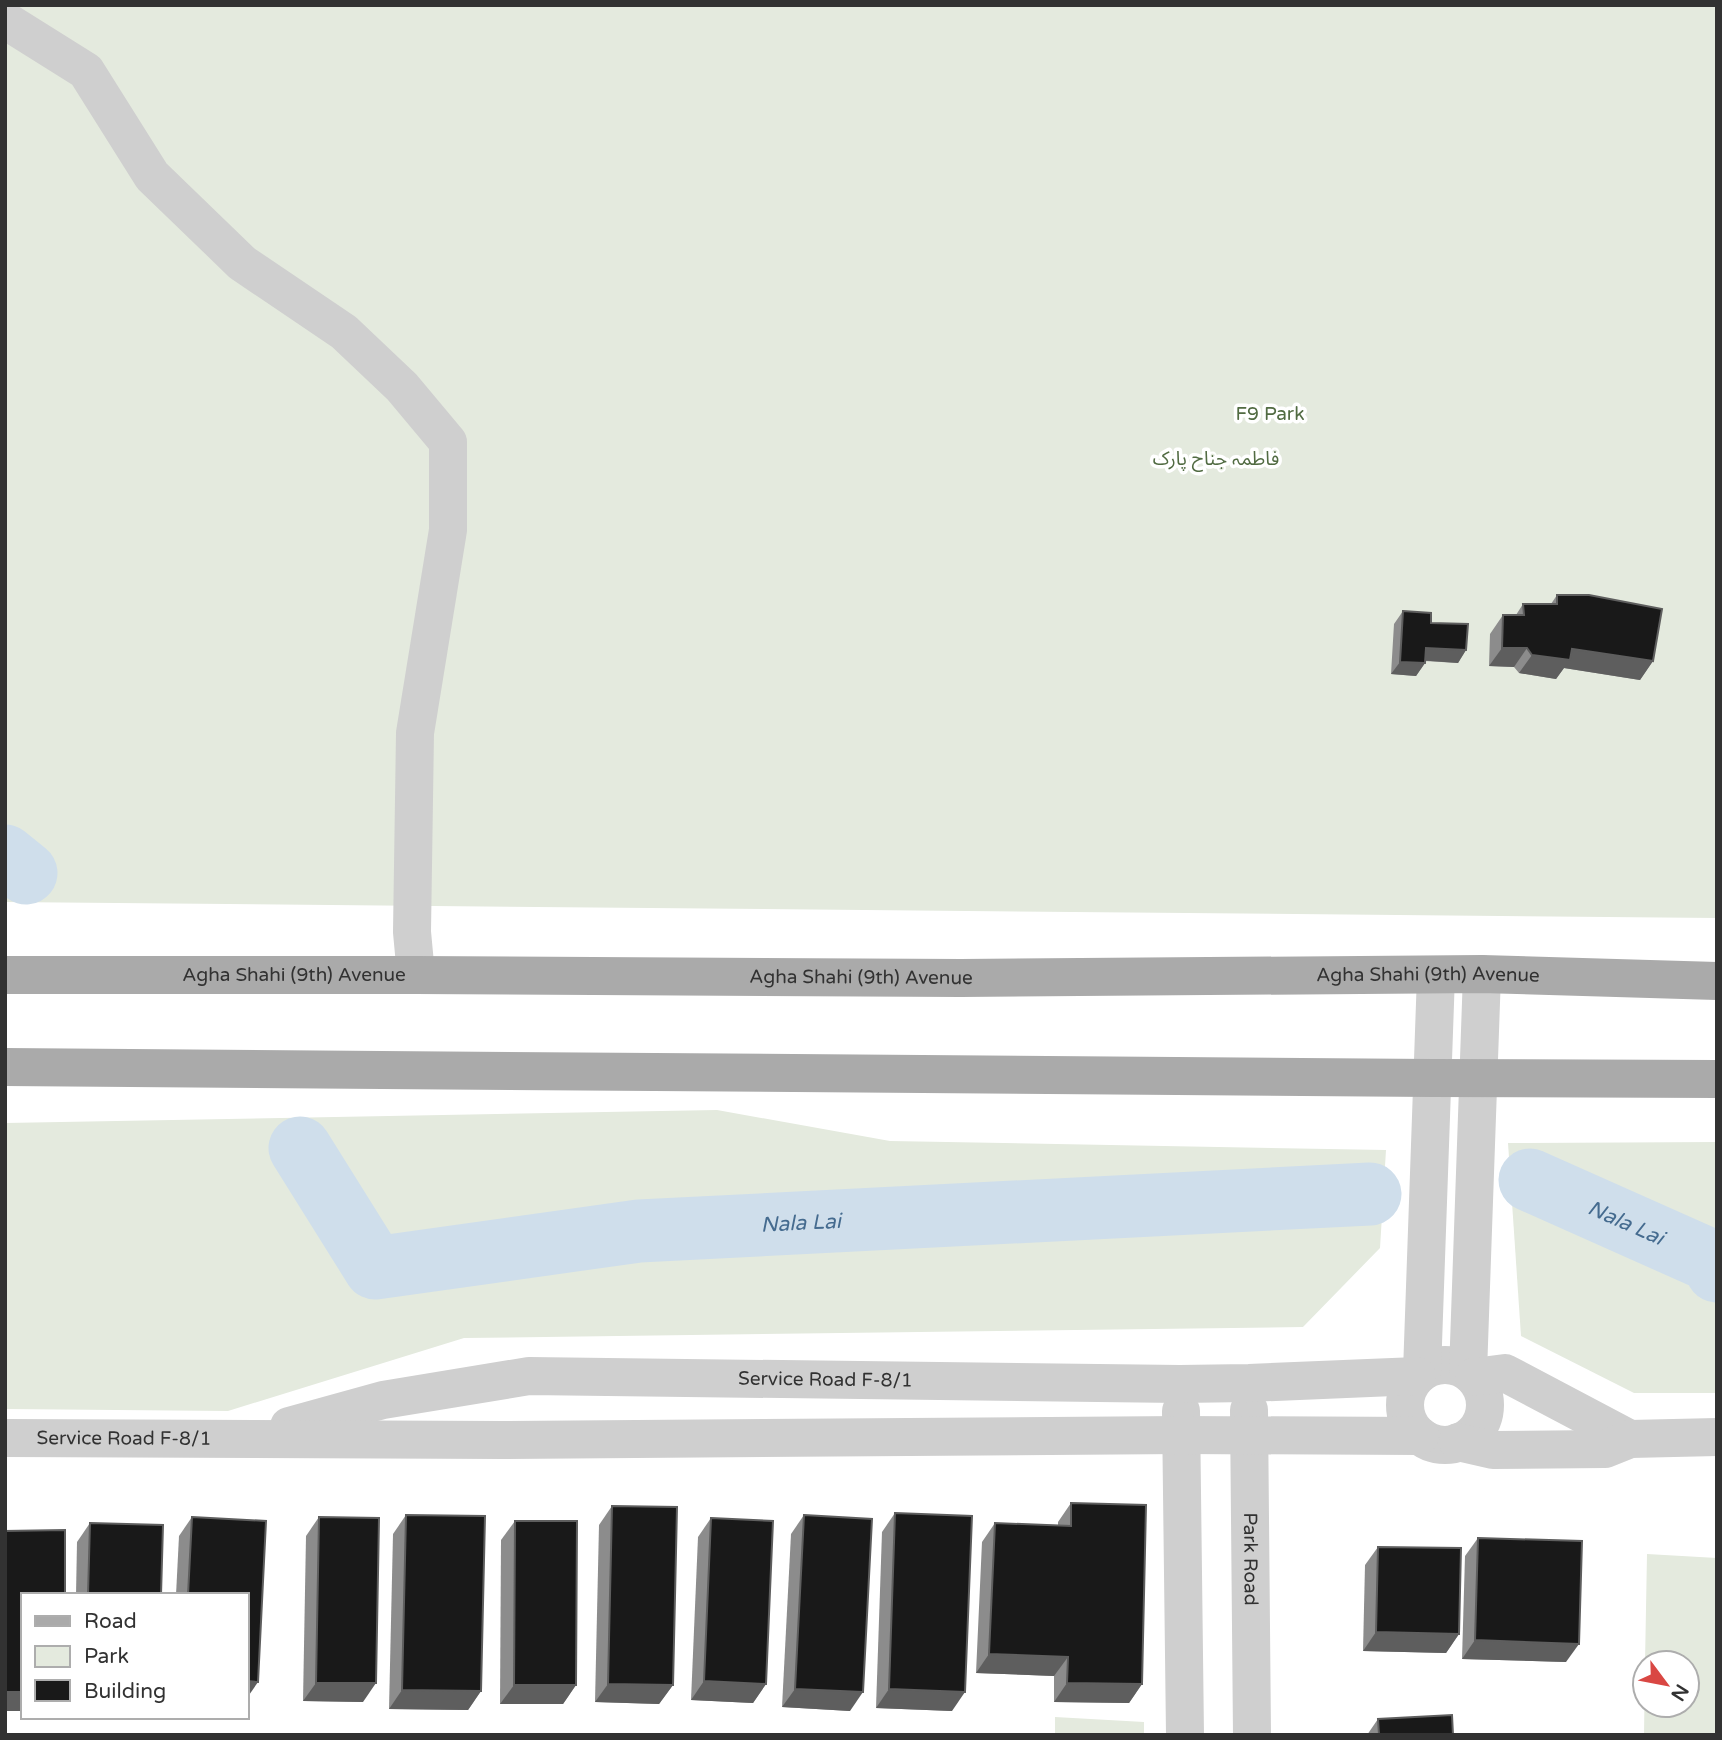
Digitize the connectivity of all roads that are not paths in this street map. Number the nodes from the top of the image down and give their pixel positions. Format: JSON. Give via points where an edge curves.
{"nodes":[{"id":1,"x":5,"y":22,"type":"edge"},
{"id":2,"x":1482,"y":974,"type":"junction"},
{"id":3,"x":5,"y":975,"type":"edge"},
{"id":4,"x":416,"y":975,"type":"junction"},
{"id":5,"x":1436,"y":975,"type":"junction"},
{"id":6,"x":1717,"y":981,"type":"edge"},
{"id":7,"x":5,"y":1067,"type":"edge"},
{"id":8,"x":1431,"y":1078,"type":"junction"},
{"id":9,"x":1479,"y":1078,"type":"junction"},
{"id":10,"x":1717,"y":1079,"type":"edge"},
{"id":11,"x":1420,"y":1374,"type":"junction"},
{"id":12,"x":1471,"y":1375,"type":"junction"},
{"id":13,"x":1249,"y":1383,"type":"junction"},
{"id":14,"x":1180,"y":1384,"type":"junction"},
{"id":15,"x":1182,"y":1435,"type":"junction"},
{"id":16,"x":1248,"y":1436,"type":"junction"},
{"id":17,"x":1420,"y":1436,"type":"junction"},
{"id":18,"x":1717,"y":1437,"type":"edge"},
{"id":19,"x":5,"y":1438,"type":"edge"},
{"id":20,"x":243,"y":1439,"type":"junction"},
{"id":21,"x":1630,"y":1439,"type":"junction"},
{"id":22,"x":1458,"y":1443,"type":"junction"},
{"id":23,"x":1185,"y":1735,"type":"edge"},
{"id":24,"x":1252,"y":1735,"type":"edge"}],
"edges":[{"from":1,"to":4,"type":"street","via":[[86,71],[152,176],[242,263],[344,332],[402,387],[448,442],[448,530],[415,733],[412,932]]},
{"from":2,"to":5,"type":"main road","name":"Agha Shahi (9th) Avenue"},
{"from":2,"to":6,"type":"main road","name":"Agha Shahi (9th) Avenue"},
{"from":2,"to":9,"type":"street"},
{"from":3,"to":4,"type":"main road","name":"Agha Shahi (9th) Avenue"},
{"from":4,"to":5,"type":"main road","name":"Agha Shahi (9th) Avenue"},
{"from":5,"to":8,"type":"street"},
{"from":7,"to":8,"type":"main road"},
{"from":8,"to":9,"type":"main road"},
{"from":8,"to":11,"type":"street"},
{"from":9,"to":10,"type":"main road"},
{"from":9,"to":12,"type":"street"},
{"from":11,"to":12,"type":"street","via":[[1445,1365]]},
{"from":11,"to":13,"type":"street","name":"Service Road F-8/1"},
{"from":11,"to":17,"type":"street","via":[[1410,1385],[1405,1407]]},
{"from":12,"to":21,"type":"street","via":[[1505,1373]]},
{"from":12,"to":22,"type":"street","via":[[1480,1386],[1485,1409],[1476,1429]]},
{"from":13,"to":14,"type":"street","name":"Service Road F-8/1"},
{"from":13,"to":16,"type":"street","name":"Park Road"},
{"from":14,"to":15,"type":"street"},
{"from":14,"to":20,"type":"street","name":"Service Road F-8/1","via":[[529,1376],[383,1400]]},
{"from":15,"to":16,"type":"street","name":"Service Road F-8/1"},
{"from":15,"to":20,"type":"street","name":"Service Road F-8/1"},
{"from":15,"to":23,"type":"street"},
{"from":16,"to":17,"type":"street","name":"Service Road F-8/1"},
{"from":16,"to":24,"type":"street","name":"Park Road"},
{"from":17,"to":22,"type":"street","via":[[1438,1444]]},
{"from":18,"to":21,"type":"street"},
{"from":19,"to":20,"type":"street","name":"Service Road F-8/1"},
{"from":21,"to":22,"type":"street","via":[[1605,1450],[1493,1450]]}]}
